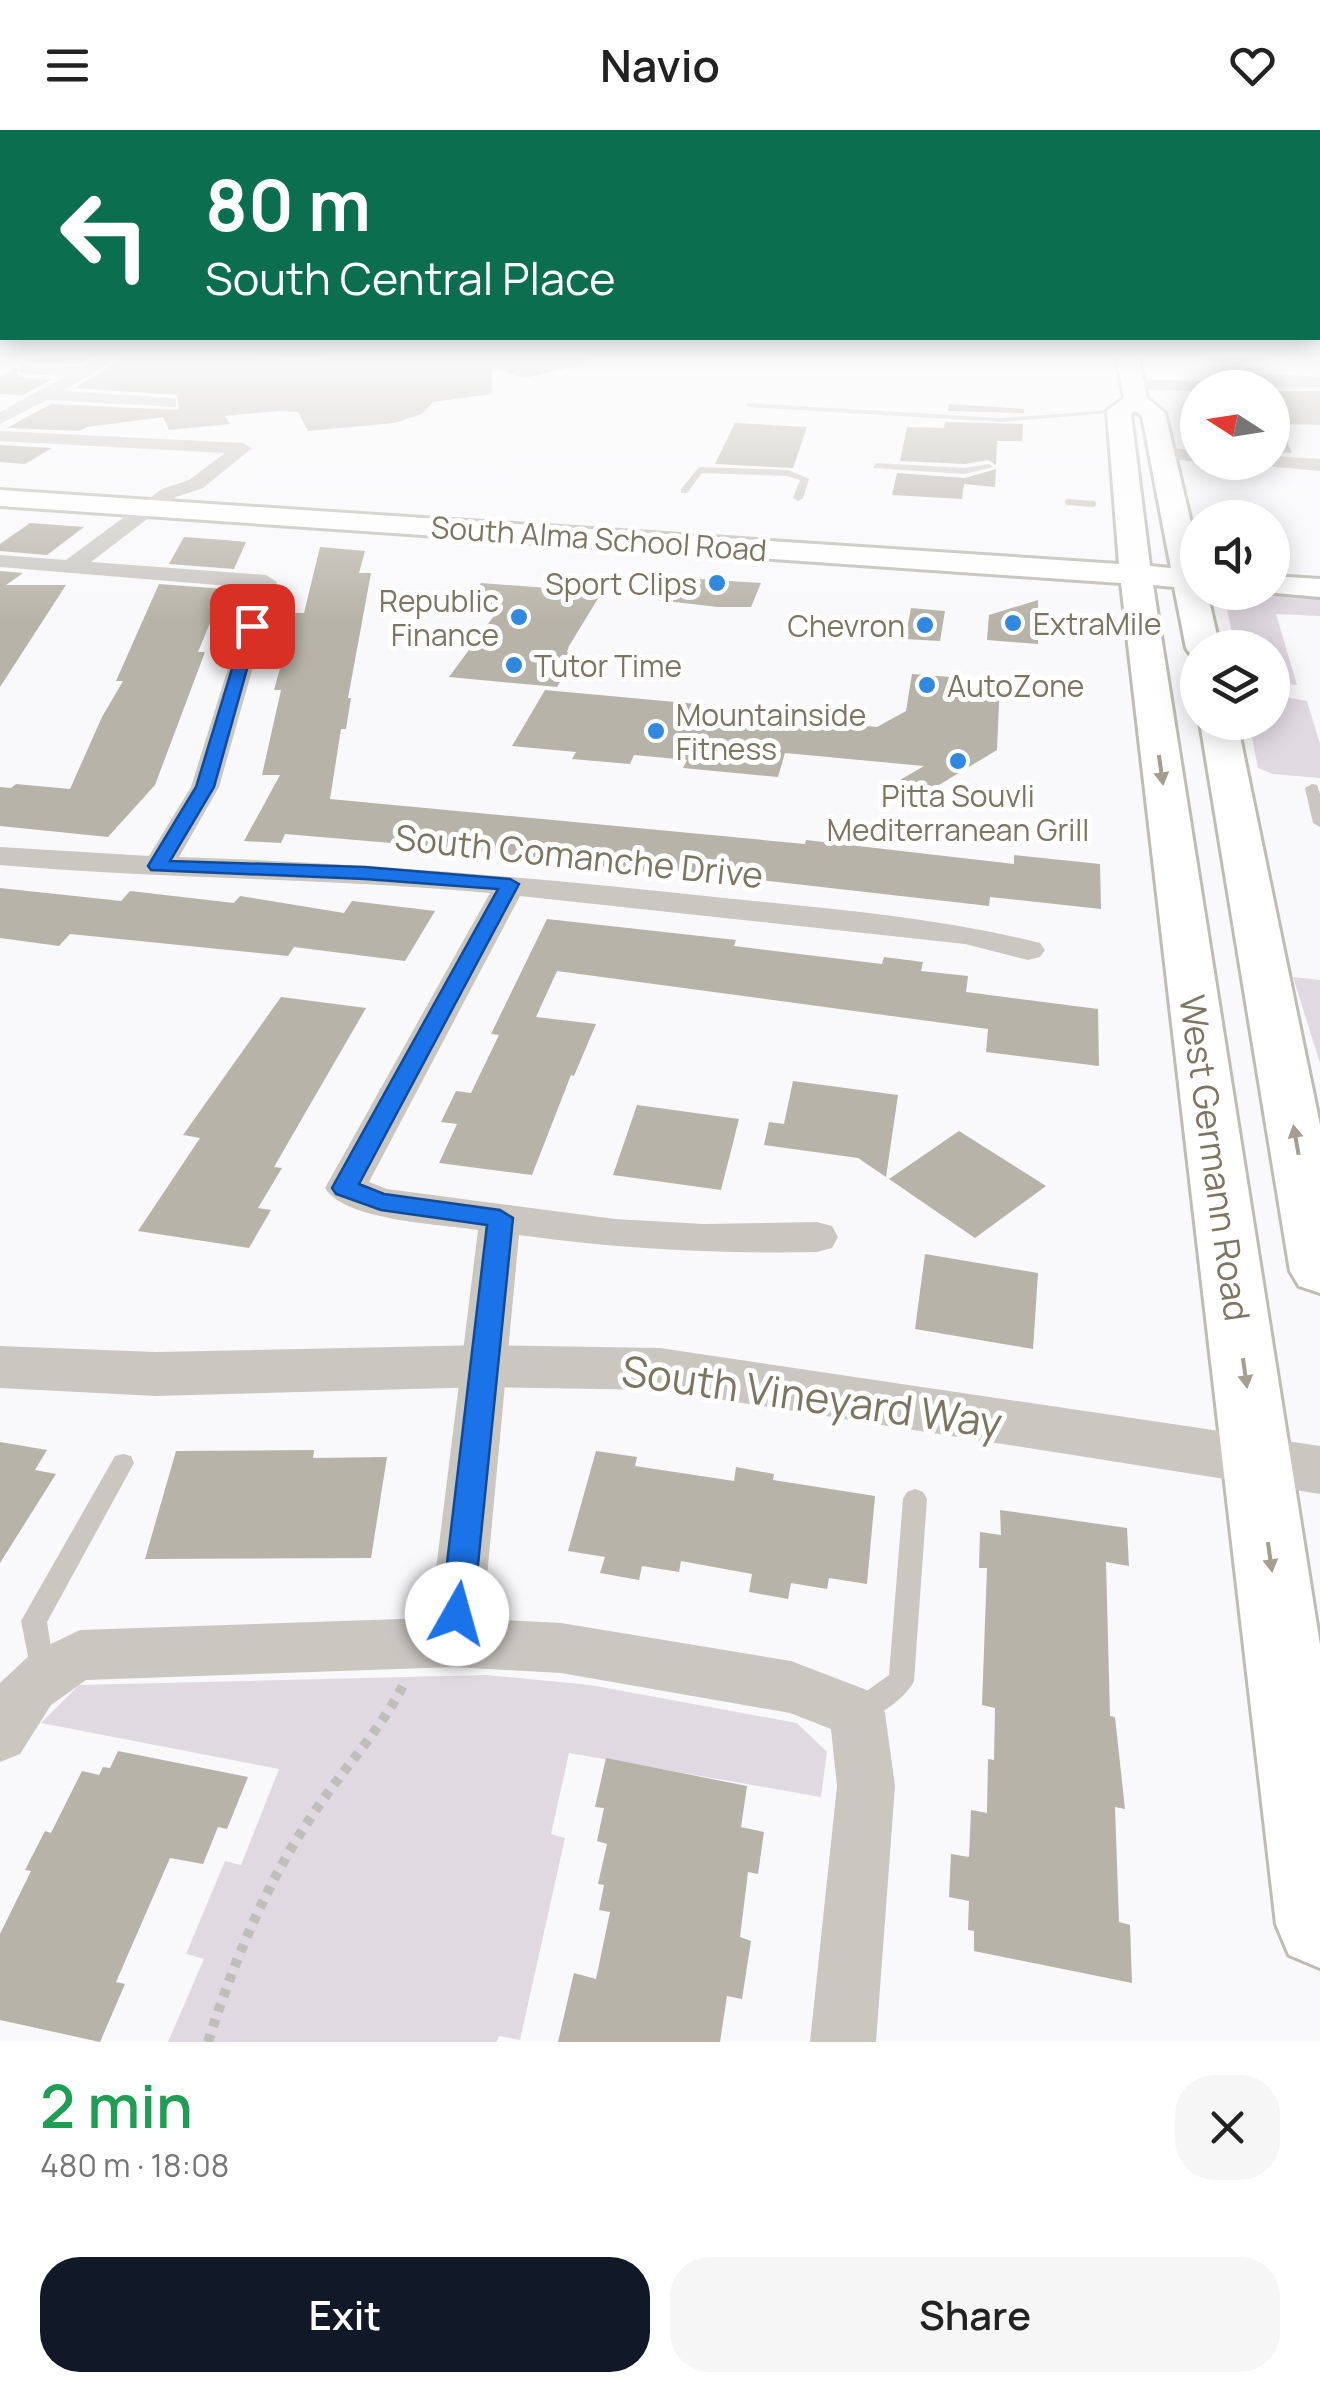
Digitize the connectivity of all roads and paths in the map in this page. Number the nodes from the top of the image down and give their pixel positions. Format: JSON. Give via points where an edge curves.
{"nodes":[{"id":1,"x":76,"y":443,"type":"edge"},
{"id":2,"x":138,"y":443,"type":"edge"},
{"id":3,"x":1134,"y":443,"type":"edge"},
{"id":4,"x":1157,"y":443,"type":"edge"},
{"id":5,"x":220,"y":450,"type":"junction"},
{"id":6,"x":1162,"y":453,"type":"junction"},
{"id":7,"x":1180,"y":454,"type":"edge"},
{"id":8,"x":1290,"y":460,"type":"edge"},
{"id":9,"x":1320,"y":462,"type":"edge"},
{"id":10,"x":876,"y":466,"type":"dead end"},
{"id":11,"x":989,"y":466,"type":"dead end"},
{"id":12,"x":0,"y":481,"type":"edge"},
{"id":13,"x":684,"y":491,"type":"dead end"},
{"id":14,"x":0,"y":498,"type":"edge"},
{"id":15,"x":798,"y":498,"type":"dead end"},
{"id":16,"x":160,"y":501,"type":"junction"},
{"id":17,"x":1180,"y":520,"type":"edge"},
{"id":18,"x":0,"y":562,"type":"edge"},
{"id":19,"x":1134,"y":565,"type":"junction"},
{"id":20,"x":71,"y":566,"type":"junction"},
{"id":21,"x":1290,"y":567,"type":"edge"},
{"id":22,"x":1180,"y":568,"type":"edge"},
{"id":23,"x":1320,"y":569,"type":"edge"},
{"id":24,"x":1290,"y":586,"type":"edge"},
{"id":25,"x":1320,"y":588,"type":"edge"},
{"id":26,"x":1221,"y":740,"type":"edge"},
{"id":27,"x":1312,"y":788,"type":"dead end"},
{"id":28,"x":1168,"y":823,"type":"junction"},
{"id":29,"x":1320,"y":823,"type":"edge"},
{"id":30,"x":0,"y":856,"type":"edge"},
{"id":31,"x":158,"y":866,"type":"junction"},
{"id":32,"x":510,"y":884,"type":"junction"},
{"id":33,"x":1259,"y":937,"type":"junction"},
{"id":34,"x":1028,"y":950,"type":"dead end"},
{"id":35,"x":500,"y":1218,"type":"junction"},
{"id":36,"x":817,"y":1238,"type":"dead end"},
{"id":37,"x":1320,"y":1270,"type":"edge"},
{"id":38,"x":486,"y":1366,"type":"junction"},
{"id":39,"x":0,"y":1367,"type":"edge"},
{"id":40,"x":123,"y":1463,"type":"dead end"},
{"id":41,"x":1289,"y":1465,"type":"edge"},
{"id":42,"x":915,"y":1500,"type":"dead end"},
{"id":43,"x":438,"y":1643,"type":"junction"},
{"id":44,"x":42,"y":1674,"type":"junction"},
{"id":45,"x":857,"y":1713,"type":"junction"},
{"id":46,"x":0,"y":1734,"type":"edge"},
{"id":47,"x":1320,"y":1924,"type":"edge"},
{"id":48,"x":208,"y":2042,"type":"edge"},
{"id":49,"x":843,"y":2042,"type":"edge"}],
"edges":[{"from":1,"to":5,"type":"street","via":[[109,451]]},
{"from":2,"to":5,"type":"street"},
{"from":3,"to":19,"type":"main road","name":"West Germann Road"},
{"from":4,"to":6,"type":"main road","name":"West Germann Road"},
{"from":5,"to":16,"type":"street","via":[[196,484]]},
{"from":6,"to":7,"type":"street"},
{"from":6,"to":17,"type":"main road","name":"West Germann Road"},
{"from":8,"to":9,"type":"street"},
{"from":10,"to":11,"type":"lane"},
{"from":12,"to":16,"type":"main road","name":"South Alma School Road"},
{"from":13,"to":15,"type":"lane","via":[[699,470],[788,473],[805,478]]},
{"from":14,"to":16,"type":"main road","name":"South Alma School Road"},
{"from":16,"to":19,"type":"main road","name":"South Alma School Road"},
{"from":16,"to":19,"type":"main road","name":"South Alma School Road","via":[[617,519]]},
{"from":16,"to":20,"type":"street"},
{"from":18,"to":20,"type":"street"},
{"from":19,"to":22,"type":"main road","name":"South Alma School Road"},
{"from":19,"to":28,"type":"main road","name":"West Germann Road","one_way":true},
{"from":20,"to":31,"type":"street","via":[[266,582],[205,787]]},
{"from":21,"to":23,"type":"main road"},
{"from":24,"to":25,"type":"main road"},
{"from":26,"to":33,"type":"main road"},
{"from":27,"to":29,"type":"lane"},
{"from":28,"to":33,"type":"main road","via":[[1206,842],[1218,908]]},
{"from":28,"to":41,"type":"main road","name":"West Germann Road","one_way":true},
{"from":30,"to":31,"type":"street","name":"South Comanche Drive"},
{"from":31,"to":32,"type":"street","name":"South Comanche Drive"},
{"from":32,"to":34,"type":"street","name":"South Comanche Drive","via":[[966,934]]},
{"from":32,"to":35,"type":"street","via":[[345,1188],[381,1202]]},
{"from":37,"to":33,"type":"main road","one_way":true},
{"from":35,"to":36,"type":"street","via":[[616,1234]]},
{"from":35,"to":38,"type":"street"},
{"from":38,"to":39,"type":"street","name":"South Vineyard Way","via":[[156,1374]]},
{"from":38,"to":41,"type":"street","name":"South Vineyard Way","via":[[660,1369]]},
{"from":38,"to":43,"type":"street"},
{"from":40,"to":44,"type":"lane","via":[[34,1622]]},
{"from":41,"to":47,"type":"main road","name":"West Germann Road","one_way":true},
{"from":42,"to":45,"type":"lane","via":[[901,1681]]},
{"from":43,"to":44,"type":"street","via":[[80,1655]]},
{"from":43,"to":45,"type":"street","via":[[561,1648],[791,1687]]},
{"from":43,"to":48,"type":"path","via":[[308,1821],[236,1961]]},
{"from":44,"to":46,"type":"street"},
{"from":45,"to":49,"type":"street","via":[[866,1786]]}]}
